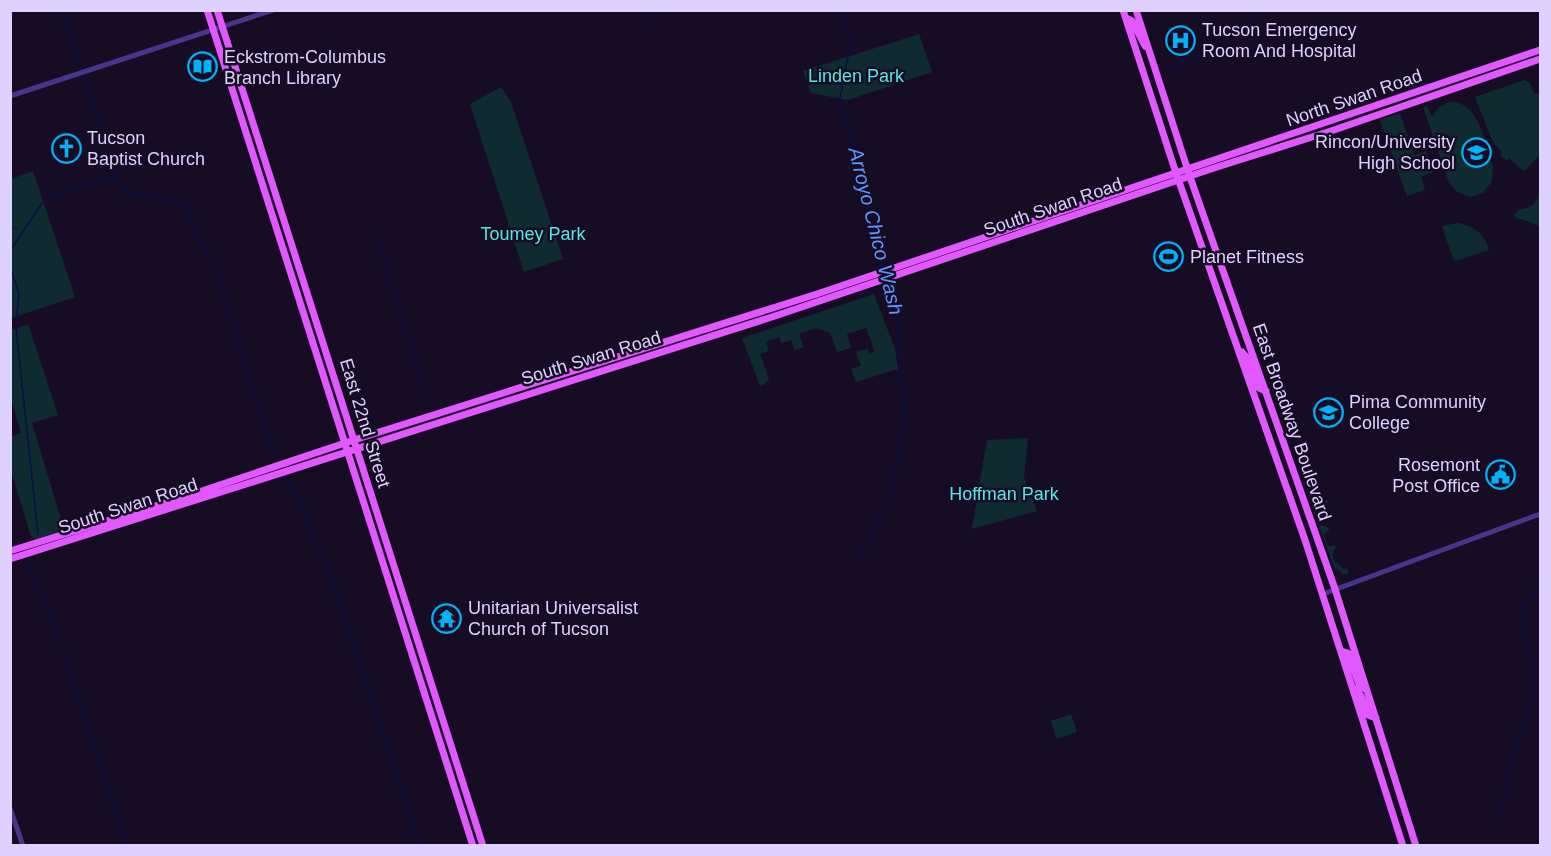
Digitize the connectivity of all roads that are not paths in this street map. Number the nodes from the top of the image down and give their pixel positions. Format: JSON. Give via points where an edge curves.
{"nodes":[{"id":1,"x":207,"y":10,"type":"edge"},
{"id":2,"x":217,"y":10,"type":"edge"},
{"id":3,"x":273,"y":10,"type":"edge"},
{"id":4,"x":1136,"y":10,"type":"edge"},
{"id":5,"x":1125,"y":14,"type":"edge"},
{"id":6,"x":222,"y":28,"type":"junction"},
{"id":7,"x":214,"y":31,"type":"junction"},
{"id":8,"x":1540,"y":50,"type":"edge"},
{"id":9,"x":1151,"y":56,"type":"junction"},
{"id":10,"x":1540,"y":59,"type":"edge"},
{"id":11,"x":10,"y":96,"type":"edge"},
{"id":12,"x":1188,"y":169,"type":"junction"},
{"id":13,"x":1177,"y":177,"type":"junction"},
{"id":14,"x":1190,"y":177,"type":"junction"},
{"id":15,"x":880,"y":276,"type":"junction"},
{"id":16,"x":1239,"y":348,"type":"junction"},
{"id":17,"x":1266,"y":391,"type":"junction"},
{"id":18,"x":354,"y":440,"type":"junction"},
{"id":19,"x":345,"y":443,"type":"junction"},
{"id":20,"x":356,"y":448,"type":"junction"},
{"id":21,"x":347,"y":451,"type":"junction"},
{"id":22,"x":1540,"y":514,"type":"edge"},
{"id":23,"x":10,"y":551,"type":"edge"},
{"id":24,"x":10,"y":560,"type":"edge"},
{"id":25,"x":1335,"y":589,"type":"junction"},
{"id":26,"x":1323,"y":594,"type":"junction"},
{"id":27,"x":418,"y":641,"type":"junction"},
{"id":28,"x":408,"y":644,"type":"junction"},
{"id":29,"x":1341,"y":651,"type":"junction"},
{"id":30,"x":1352,"y":685,"type":"junction"},
{"id":31,"x":1367,"y":691,"type":"junction"},
{"id":32,"x":1376,"y":718,"type":"junction"},
{"id":33,"x":454,"y":754,"type":"junction"},
{"id":34,"x":444,"y":756,"type":"junction"},
{"id":35,"x":10,"y":808,"type":"edge"},
{"id":36,"x":23,"y":846,"type":"edge"},
{"id":37,"x":473,"y":846,"type":"edge"},
{"id":38,"x":483,"y":846,"type":"edge"},
{"id":39,"x":1403,"y":846,"type":"edge"},
{"id":40,"x":1416,"y":846,"type":"edge"}],
"edges":[{"from":1,"to":7,"type":"main road","name":"East 22nd Street"},
{"from":2,"to":6,"type":"main road","name":"East 22nd Street"},
{"from":3,"to":6,"type":"street"},
{"from":4,"to":9,"type":"main road","name":"East Broadway Boulevard"},
{"from":5,"to":9,"type":"main road"},
{"from":5,"to":13,"type":"main road","name":"East Broadway Boulevard"},
{"from":6,"to":7,"type":"street"},
{"from":6,"to":18,"type":"main road","name":"East 22nd Street"},
{"from":7,"to":11,"type":"street"},
{"from":7,"to":19,"type":"main road","name":"East 22nd Street"},
{"from":8,"to":12,"type":"main road","name":"North Swan Road"},
{"from":9,"to":12,"type":"main road","name":"East Broadway Boulevard"},
{"from":10,"to":14,"type":"main road","name":"North Swan Road"},
{"from":12,"to":13,"type":"main road","name":"North Swan Road"},
{"from":12,"to":14,"type":"main road","name":"East Broadway Boulevard"},
{"from":13,"to":14,"type":"main road","name":"North Swan Road"},
{"from":13,"to":15,"type":"main road","name":"South Swan Road"},
{"from":13,"to":16,"type":"main road","name":"East Broadway Boulevard"},
{"from":14,"to":17,"type":"main road","name":"East Broadway Boulevard"},
{"from":15,"to":18,"type":"main road","name":"South Swan Road"},
{"from":15,"to":20,"type":"main road","name":"South Swan Road","via":[[775,316]]},
{"from":16,"to":17,"type":"main road","via":[[1248,359],[1259,388]]},
{"from":16,"to":26,"type":"main road","name":"East Broadway Boulevard"},
{"from":17,"to":25,"type":"main road","name":"East Broadway Boulevard"},
{"from":18,"to":19,"type":"main road","name":"South Swan Road"},
{"from":18,"to":20,"type":"main road","name":"East 22nd Street"},
{"from":19,"to":21,"type":"main road","name":"East 22nd Street"},
{"from":19,"to":23,"type":"main road","name":"South Swan Road"},
{"from":20,"to":21,"type":"main road","name":"South Swan Road"},
{"from":20,"to":27,"type":"main road","name":"East 22nd Street"},
{"from":21,"to":24,"type":"main road","name":"South Swan Road"},
{"from":21,"to":28,"type":"main road","name":"East 22nd Street"},
{"from":22,"to":25,"type":"street"},
{"from":25,"to":26,"type":"street"},
{"from":25,"to":31,"type":"main road","name":"East Broadway Boulevard"},
{"from":26,"to":29,"type":"main road","name":"East Broadway Boulevard"},
{"from":27,"to":28,"type":"main road"},
{"from":27,"to":33,"type":"main road","name":"East 22nd Street"},
{"from":28,"to":34,"type":"main road","name":"East 22nd Street"},
{"from":29,"to":30,"type":"main road","name":"East Broadway Boulevard"},
{"from":29,"to":31,"type":"main road","via":[[1348,653],[1359,684]]},
{"from":30,"to":32,"type":"main road","via":[[1368,715]]},
{"from":30,"to":39,"type":"main road","name":"East Broadway Boulevard"},
{"from":31,"to":32,"type":"main road","name":"East Broadway Boulevard"},
{"from":32,"to":40,"type":"main road","name":"East Broadway Boulevard"},
{"from":33,"to":34,"type":"main road"},
{"from":33,"to":38,"type":"main road","name":"East 22nd Street"},
{"from":34,"to":37,"type":"main road","name":"East 22nd Street"},
{"from":35,"to":36,"type":"street"}]}
